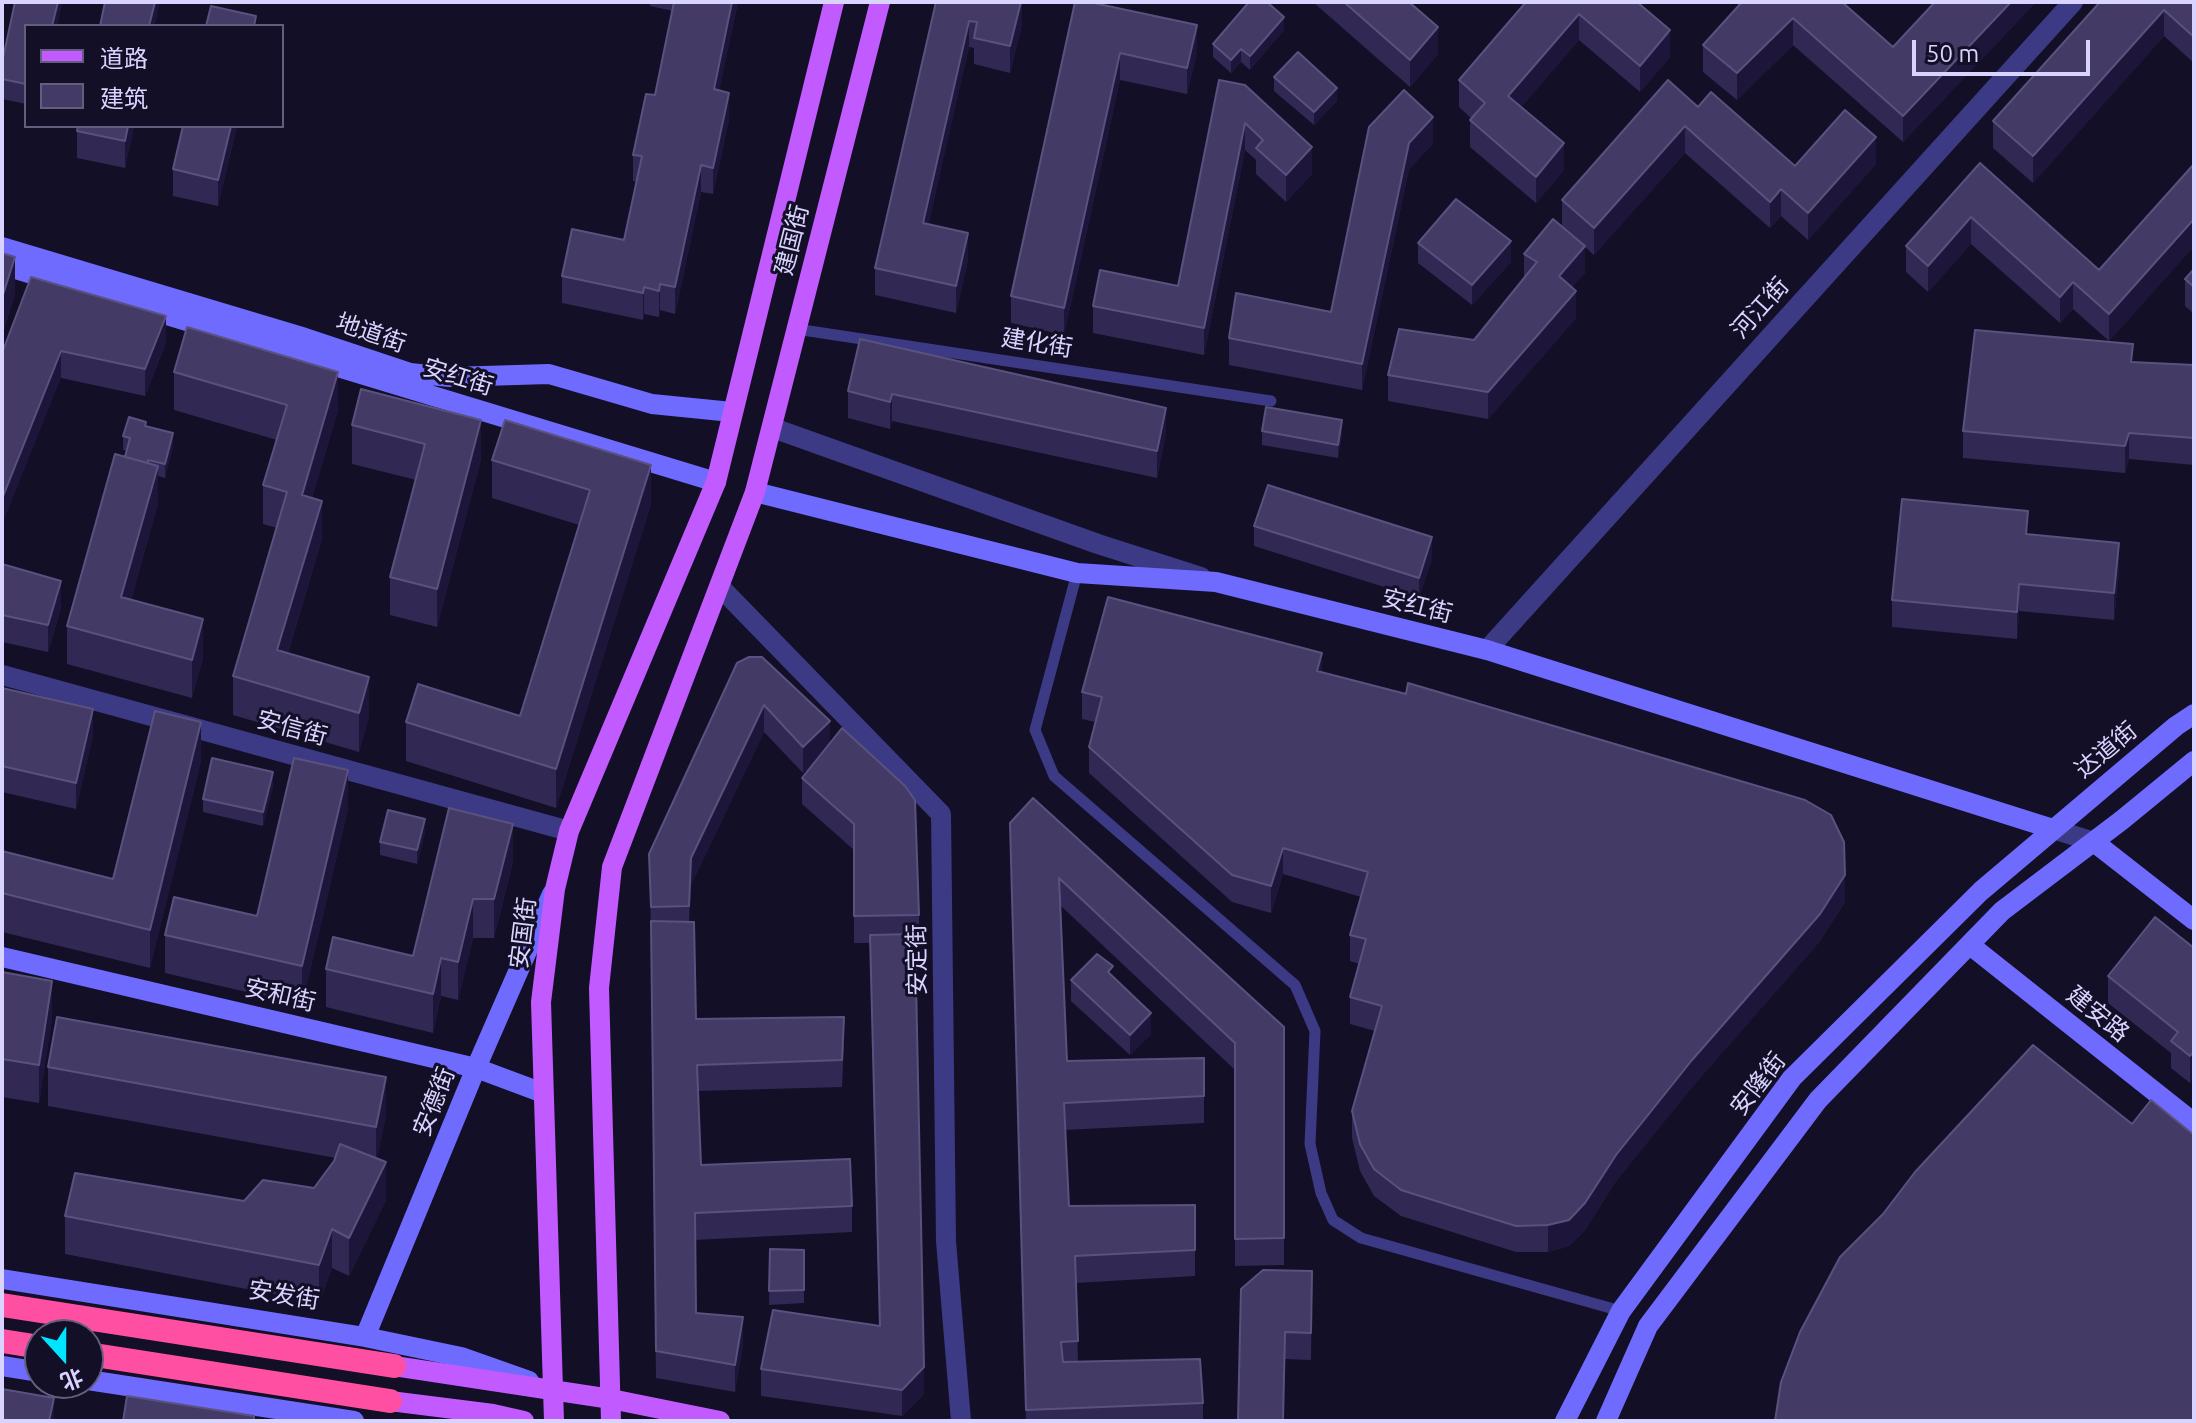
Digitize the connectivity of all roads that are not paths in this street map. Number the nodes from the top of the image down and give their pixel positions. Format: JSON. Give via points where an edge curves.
{"nodes":[{"id":1,"x":834,"y":2,"type":"edge"},
{"id":2,"x":880,"y":2,"type":"edge"},
{"id":3,"x":2073,"y":2,"type":"edge"},
{"id":4,"x":2,"y":247,"type":"edge"},
{"id":5,"x":2,"y":265,"type":"edge"},
{"id":6,"x":796,"y":329,"type":"junction"},
{"id":7,"x":1271,"y":401,"type":"dead end"},
{"id":8,"x":732,"y":412,"type":"junction"},
{"id":9,"x":773,"y":428,"type":"junction"},
{"id":10,"x":716,"y":482,"type":"junction"},
{"id":11,"x":755,"y":492,"type":"junction"},
{"id":12,"x":1077,"y":573,"type":"junction"},
{"id":13,"x":1216,"y":582,"type":"junction"},
{"id":14,"x":720,"y":587,"type":"junction"},
{"id":15,"x":1487,"y":650,"type":"junction"},
{"id":16,"x":2,"y":675,"type":"edge"},
{"id":17,"x":2194,"y":714,"type":"edge"},
{"id":18,"x":2194,"y":761,"type":"edge"},
{"id":19,"x":2053,"y":829,"type":"junction"},
{"id":20,"x":569,"y":831,"type":"junction"},
{"id":21,"x":2094,"y":842,"type":"junction"},
{"id":22,"x":555,"y":889,"type":"junction"},
{"id":23,"x":2194,"y":920,"type":"edge"},
{"id":24,"x":1970,"y":945,"type":"junction"},
{"id":25,"x":2,"y":957,"type":"edge"},
{"id":26,"x":476,"y":1068,"type":"junction"},
{"id":27,"x":543,"y":1093,"type":"junction"},
{"id":28,"x":2191,"y":1115,"type":"edge"},
{"id":29,"x":2,"y":1279,"type":"edge"},
{"id":30,"x":2,"y":1305,"type":"edge"},
{"id":31,"x":1621,"y":1311,"type":"junction"},
{"id":32,"x":365,"y":1337,"type":"junction"},
{"id":33,"x":2,"y":1341,"type":"edge"},
{"id":34,"x":24,"y":1344,"type":"edge"},
{"id":35,"x":104,"y":1356,"type":"edge"},
{"id":36,"x":2,"y":1366,"type":"edge"},
{"id":37,"x":394,"y":1366,"type":"joint"},
{"id":38,"x":24,"y":1369,"type":"edge"},
{"id":39,"x":104,"y":1383,"type":"edge"},
{"id":40,"x":552,"y":1390,"type":"junction"},
{"id":41,"x":611,"y":1399,"type":"junction"},
{"id":42,"x":390,"y":1401,"type":"joint"},
{"id":43,"x":343,"y":1420,"type":"edge"},
{"id":44,"x":524,"y":1421,"type":"edge"},
{"id":45,"x":554,"y":1421,"type":"edge"},
{"id":46,"x":611,"y":1421,"type":"edge"},
{"id":47,"x":720,"y":1421,"type":"edge"},
{"id":48,"x":961,"y":1421,"type":"edge"},
{"id":49,"x":1565,"y":1421,"type":"edge"},
{"id":50,"x":1606,"y":1421,"type":"edge"}],
"edges":[{"from":1,"to":8,"type":"main road","name":"建国街"},
{"from":2,"to":6,"type":"main road","name":"建国街"},
{"from":3,"to":15,"type":"street","name":"河江街"},
{"from":4,"to":8,"type":"main road","name":"地道街","via":[[410,373],[549,374],[652,404]]},
{"from":5,"to":10,"type":"main road","name":"安红街"},
{"from":6,"to":7,"type":"lane","name":"建化街"},
{"from":6,"to":9,"type":"main road","name":"建国街"},
{"from":8,"to":10,"type":"main road","name":"建国街"},
{"from":9,"to":11,"type":"main road","name":"建国街"},
{"from":9,"to":13,"type":"street"},
{"from":10,"to":20,"type":"main road","name":"安国街"},
{"from":11,"to":12,"type":"main road","name":"安红街"},
{"from":11,"to":14,"type":"main road"},
{"from":12,"to":13,"type":"main road","name":"安红街"},
{"from":12,"to":31,"type":"lane","via":[[1035,730],[1054,776],[1295,985],[1315,1031],[1310,1144],[1333,1220],[1361,1238]]},
{"from":13,"to":15,"type":"main road","name":"安红街"},
{"from":14,"to":41,"type":"main road","via":[[612,867],[599,988]]},
{"from":14,"to":48,"type":"street","name":"安定街","via":[[941,814],[946,1241]]},
{"from":15,"to":19,"type":"main road","name":"安红街"},
{"from":16,"to":20,"type":"street","name":"安信街"},
{"from":17,"to":19,"type":"main road","name":"达道街"},
{"from":18,"to":21,"type":"main road"},
{"from":19,"to":21,"type":"street"},
{"from":19,"to":31,"type":"main road","name":"安隆街","via":[[1981,891],[1792,1078]]},
{"from":20,"to":22,"type":"main road","name":"安国街"},
{"from":21,"to":23,"type":"main road"},
{"from":21,"to":24,"type":"main road","via":[[2002,911]]},
{"from":22,"to":26,"type":"main road","name":"安德街"},
{"from":22,"to":27,"type":"main road","name":"安国街","via":[[541,1002]]},
{"from":24,"to":28,"type":"main road","name":"建安路"},
{"from":24,"to":50,"type":"main road","via":[[1818,1100],[1648,1326]]},
{"from":25,"to":26,"type":"main road","name":"安和街"},
{"from":26,"to":27,"type":"main road","name":"安和街"},
{"from":26,"to":32,"type":"main road","name":"安德街"},
{"from":27,"to":40,"type":"main road","name":"安国街"},
{"from":29,"to":32,"type":"main road","name":"安发街"},
{"from":30,"to":37,"type":"highway","name":"安发街"},
{"from":31,"to":49,"type":"main road","name":"安隆街"},
{"from":32,"to":40,"type":"main road","name":"安发街","via":[[461,1357]]},
{"from":33,"to":34,"type":"highway"},
{"from":35,"to":42,"type":"highway"},
{"from":36,"to":38,"type":"main road"},
{"from":37,"to":40,"type":"main road","name":"安发街"},
{"from":39,"to":43,"type":"main road"},
{"from":40,"to":41,"type":"main road","name":"安发街"},
{"from":40,"to":45,"type":"main road","name":"安国街"},
{"from":41,"to":46,"type":"main road"},
{"from":41,"to":47,"type":"main road","name":"安发街"},
{"from":42,"to":44,"type":"main road"}]}
